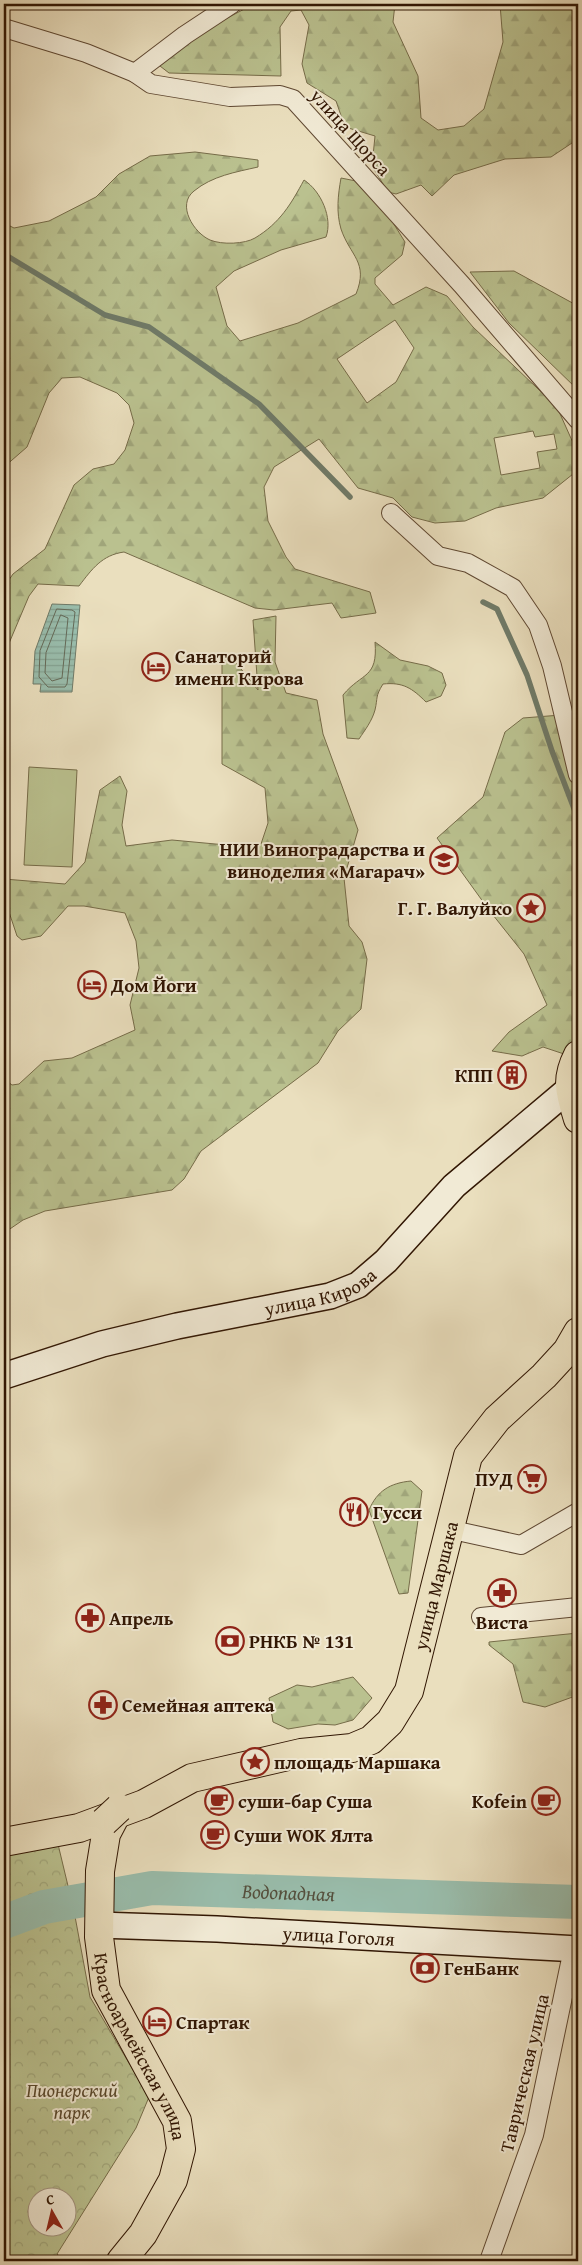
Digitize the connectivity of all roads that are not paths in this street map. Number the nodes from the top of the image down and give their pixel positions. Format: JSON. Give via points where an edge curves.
{"nodes":[{"id":1,"x":232,"y":4,"type":"edge"},
{"id":2,"x":4,"y":28,"type":"edge"},
{"id":3,"x":135,"y":72,"type":"junction"},
{"id":4,"x":578,"y":420,"type":"edge"},
{"id":5,"x":391,"y":513,"type":"dead end"},
{"id":6,"x":578,"y":776,"type":"edge"},
{"id":7,"x":578,"y":1054,"type":"edge"},
{"id":8,"x":575,"y":1091,"type":"edge"},
{"id":9,"x":578,"y":1119,"type":"edge"},
{"id":10,"x":578,"y":1317,"type":"edge"},
{"id":11,"x":578,"y":1332,"type":"edge"},
{"id":12,"x":4,"y":1376,"type":"edge"},
{"id":13,"x":578,"y":1512,"type":"edge"},
{"id":14,"x":448,"y":1530,"type":"junction"},
{"id":15,"x":578,"y":1607,"type":"edge"},
{"id":16,"x":480,"y":1617,"type":"dead end"},
{"id":17,"x":111,"y":1817,"type":"junction"},
{"id":18,"x":4,"y":1837,"type":"edge"},
{"id":19,"x":4,"y":1842,"type":"edge"},
{"id":20,"x":97,"y":1921,"type":"junction"},
{"id":21,"x":576,"y":1949,"type":"edge"},
{"id":22,"x":121,"y":2261,"type":"edge"},
{"id":23,"x":489,"y":2261,"type":"edge"}],
"edges":[{"from":1,"to":3,"type":"street"},
{"from":2,"to":3,"type":"street","name":"улица Щорса","via":[[86,52]]},
{"from":3,"to":4,"type":"street","name":"улица Щорса","via":[[151,84],[161,86],[230,96],[280,95],[293,99],[462,285]]},
{"from":5,"to":6,"type":"street","via":[[438,556],[468,563],[513,588],[538,624],[552,666]]},
{"from":7,"to":8,"type":"main road","via":[[571,1068]]},
{"from":8,"to":9,"type":"main road"},
{"from":8,"to":12,"type":"main road","name":"улица Кирова","via":[[454,1186],[386,1260],[358,1285],[330,1296],[102,1344]]},
{"from":10,"to":17,"type":"main road","name":"улица Маршака","via":[[536,1368],[487,1413],[458,1450],[401,1678],[382,1710],[363,1728],[176,1774]]},
{"from":11,"to":14,"type":"main road","name":"улица Маршака","via":[[567,1351],[496,1418],[468,1456]]},
{"from":13,"to":14,"type":"street","via":[[521,1545]]},
{"from":14,"to":17,"type":"main road","name":"улица Маршака","via":[[410,1691],[390,1722],[371,1740],[352,1748],[301,1753],[181,1783]]},
{"from":15,"to":16,"type":"street"},
{"from":17,"to":18,"type":"main road"},
{"from":17,"to":19,"type":"main road"},
{"from":17,"to":20,"type":"main road","via":[[101,1860]]},
{"from":17,"to":20,"type":"main road","via":[[92,1880]]},
{"from":20,"to":21,"type":"main road","name":"улица Гоголя"},
{"from":20,"to":22,"type":"main road","name":"Красноармейская улица","via":[[106,1990],[177,2121],[180,2149],[173,2180],[143,2234]]},
{"from":21,"to":23,"type":"street","name":"Таврическая улица","via":[[534,2135]]}]}
